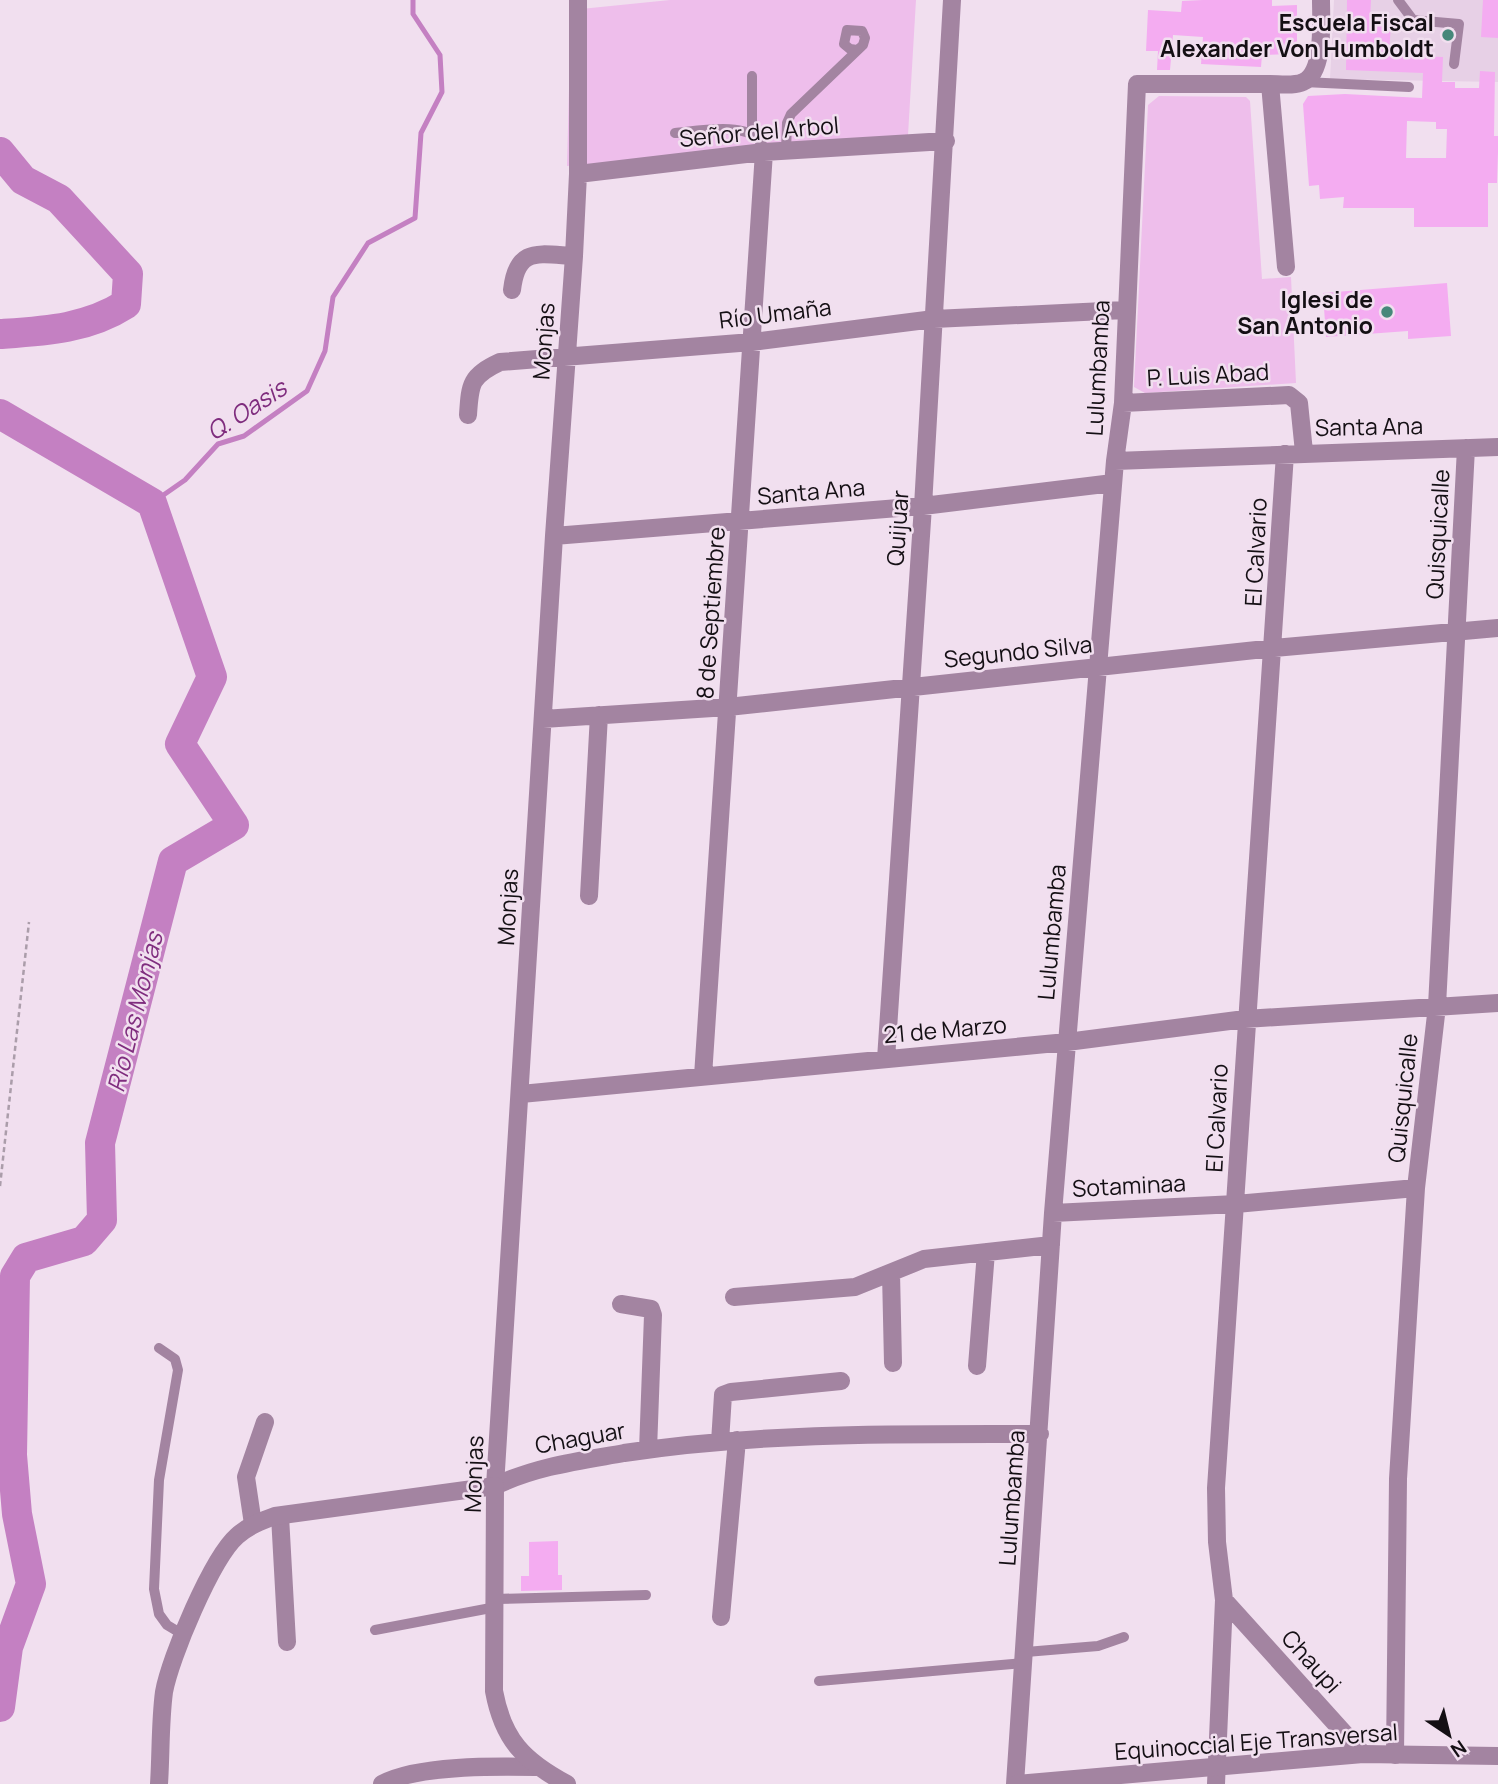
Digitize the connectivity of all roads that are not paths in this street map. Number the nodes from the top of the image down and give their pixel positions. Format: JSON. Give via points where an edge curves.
{"nodes":[{"id":1,"x":952,"y":0,"type":"edge"},
{"id":2,"x":1321,"y":0,"type":"edge"},
{"id":3,"x":1398,"y":0,"type":"edge"},
{"id":4,"x":577,"y":1,"type":"edge"},
{"id":5,"x":857,"y":50,"type":"dead end"},
{"id":6,"x":1454,"y":64,"type":"dead end"},
{"id":7,"x":752,"y":76,"type":"dead end"},
{"id":8,"x":1303,"y":82,"type":"junction"},
{"id":9,"x":1270,"y":84,"type":"junction"},
{"id":10,"x":1409,"y":87,"type":"dead end"},
{"id":11,"x":674,"y":133,"type":"dead end"},
{"id":12,"x":752,"y":135,"type":"junction"},
{"id":13,"x":946,"y":141,"type":"junction"},
{"id":14,"x":786,"y":151,"type":"junction"},
{"id":15,"x":764,"y":152,"type":"junction"},
{"id":16,"x":578,"y":174,"type":"junction"},
{"id":17,"x":574,"y":256,"type":"junction"},
{"id":18,"x":1286,"y":267,"type":"dead end"},
{"id":19,"x":512,"y":290,"type":"dead end"},
{"id":20,"x":1125,"y":310,"type":"junction"},
{"id":21,"x":934,"y":318,"type":"junction"},
{"id":22,"x":752,"y":342,"type":"junction"},
{"id":23,"x":566,"y":357,"type":"junction"},
{"id":24,"x":1123,"y":403,"type":"junction"},
{"id":25,"x":468,"y":415,"type":"dead end"},
{"id":26,"x":1498,"y":447,"type":"edge"},
{"id":27,"x":1466,"y":448,"type":"junction"},
{"id":28,"x":1304,"y":452,"type":"junction"},
{"id":29,"x":1285,"y":454,"type":"junction"},
{"id":30,"x":1115,"y":461,"type":"junction"},
{"id":31,"x":1113,"y":483,"type":"junction"},
{"id":32,"x":923,"y":506,"type":"junction"},
{"id":33,"x":740,"y":521,"type":"junction"},
{"id":34,"x":554,"y":536,"type":"junction"},
{"id":35,"x":1498,"y":628,"type":"edge"},
{"id":36,"x":1456,"y":631,"type":"junction"},
{"id":37,"x":1274,"y":648,"type":"junction"},
{"id":38,"x":1097,"y":667,"type":"junction"},
{"id":39,"x":909,"y":687,"type":"junction"},
{"id":40,"x":728,"y":706,"type":"junction"},
{"id":41,"x":599,"y":715,"type":"junction"},
{"id":42,"x":543,"y":719,"type":"junction"},
{"id":43,"x":589,"y":896,"type":"dead end"},
{"id":44,"x":1498,"y":1003,"type":"edge"},
{"id":45,"x":1437,"y":1006,"type":"junction"},
{"id":46,"x":1245,"y":1019,"type":"junction"},
{"id":47,"x":1067,"y":1042,"type":"junction"},
{"id":48,"x":886,"y":1059,"type":"junction"},
{"id":49,"x":703,"y":1076,"type":"junction"},
{"id":50,"x":521,"y":1094,"type":"junction"},
{"id":51,"x":1416,"y":1188,"type":"junction"},
{"id":52,"x":1236,"y":1204,"type":"junction"},
{"id":53,"x":1053,"y":1213,"type":"junction"},
{"id":54,"x":1051,"y":1245,"type":"junction"},
{"id":55,"x":986,"y":1252,"type":"junction"},
{"id":56,"x":891,"y":1273,"type":"junction"},
{"id":57,"x":734,"y":1297,"type":"dead end"},
{"id":58,"x":621,"y":1304,"type":"dead end"},
{"id":59,"x":159,"y":1348,"type":"dead end"},
{"id":60,"x":893,"y":1363,"type":"dead end"},
{"id":61,"x":977,"y":1366,"type":"dead end"},
{"id":62,"x":841,"y":1381,"type":"dead end"},
{"id":63,"x":265,"y":1422,"type":"dead end"},
{"id":64,"x":1040,"y":1434,"type":"junction"},
{"id":65,"x":728,"y":1441,"type":"junction"},
{"id":66,"x":648,"y":1450,"type":"junction"},
{"id":67,"x":495,"y":1486,"type":"junction"},
{"id":68,"x":280,"y":1516,"type":"junction"},
{"id":69,"x":253,"y":1524,"type":"junction"},
{"id":70,"x":646,"y":1595,"type":"dead end"},
{"id":71,"x":1224,"y":1600,"type":"junction"},
{"id":72,"x":496,"y":1603,"type":"junction"},
{"id":73,"x":721,"y":1617,"type":"dead end"},
{"id":74,"x":375,"y":1630,"type":"dead end"},
{"id":75,"x":182,"y":1634,"type":"junction"},
{"id":76,"x":1124,"y":1637,"type":"dead end"},
{"id":77,"x":287,"y":1642,"type":"dead end"},
{"id":78,"x":1025,"y":1657,"type":"junction"},
{"id":79,"x":819,"y":1681,"type":"dead end"},
{"id":80,"x":1363,"y":1754,"type":"junction"},
{"id":81,"x":1395,"y":1755,"type":"junction"},
{"id":82,"x":1498,"y":1756,"type":"edge"},
{"id":83,"x":1215,"y":1765,"type":"junction"},
{"id":84,"x":536,"y":1767,"type":"junction"},
{"id":85,"x":159,"y":1784,"type":"edge"},
{"id":86,"x":382,"y":1784,"type":"edge"},
{"id":87,"x":567,"y":1784,"type":"edge"},
{"id":88,"x":1016,"y":1784,"type":"edge"},
{"id":89,"x":1216,"y":1784,"type":"edge"}],
"edges":[{"from":1,"to":13,"type":"street","name":"Quijuar"},
{"from":2,"to":8,"type":"street","via":[[1319,57],[1314,72]]},
{"from":3,"to":6,"type":"lane","via":[[1413,20],[1459,24]]},
{"from":4,"to":16,"type":"street","name":"Monjas"},
{"from":5,"to":14,"type":"lane","via":[[791,114]]},
{"from":7,"to":12,"type":"lane"},
{"from":8,"to":9,"type":"street"},
{"from":8,"to":10,"type":"lane"},
{"from":9,"to":18,"type":"street"},
{"from":9,"to":20,"type":"street","name":"Lulumbamba","via":[[1137,84]]},
{"from":11,"to":12,"type":"lane","via":[[722,129]]},
{"from":12,"to":15,"type":"lane","via":[[761,139]]},
{"from":13,"to":14,"type":"street","name":"Señor del Arbol"},
{"from":13,"to":21,"type":"street","name":"Quijuar"},
{"from":14,"to":15,"type":"street","name":"Señor del Arbol"},
{"from":15,"to":16,"type":"street","name":"Señor del Arbol"},
{"from":15,"to":22,"type":"street","name":"8 de Septiembre"},
{"from":16,"to":17,"type":"street","name":"Monjas"},
{"from":17,"to":19,"type":"street","via":[[523,258],[516,265]]},
{"from":17,"to":23,"type":"street","name":"Monjas"},
{"from":20,"to":21,"type":"street","name":"Río Umaña"},
{"from":20,"to":24,"type":"street","name":"Lulumbamba"},
{"from":21,"to":22,"type":"street","name":"Río Umaña"},
{"from":21,"to":32,"type":"street","name":"Quijuar"},
{"from":22,"to":23,"type":"street","name":"Río Umaña"},
{"from":22,"to":33,"type":"street","name":"8 de Septiembre"},
{"from":23,"to":25,"type":"street","name":"Río Umaña","via":[[500,362],[487,368],[470,387]]},
{"from":23,"to":34,"type":"street","name":"Monjas"},
{"from":24,"to":28,"type":"street","name":"P. Luis Abad","via":[[1289,395],[1295,398]]},
{"from":24,"to":30,"type":"street","name":"Lulumbamba"},
{"from":26,"to":27,"type":"street","name":"Santa Ana"},
{"from":27,"to":28,"type":"street","name":"Santa Ana"},
{"from":27,"to":36,"type":"street","name":"Quisquicalle"},
{"from":28,"to":29,"type":"street","name":"Santa Ana"},
{"from":29,"to":30,"type":"street","name":"Santa Ana"},
{"from":29,"to":37,"type":"street","name":"El Calvario"},
{"from":30,"to":31,"type":"street","name":"Lulumbamba"},
{"from":31,"to":32,"type":"street","name":"Santa Ana"},
{"from":31,"to":38,"type":"street","name":"Lulumbamba"},
{"from":32,"to":33,"type":"street","name":"Santa Ana"},
{"from":32,"to":39,"type":"street","name":"Quijuar"},
{"from":33,"to":34,"type":"street","name":"Santa Ana"},
{"from":33,"to":40,"type":"street","name":"8 de Septiembre"},
{"from":34,"to":42,"type":"street","name":"Monjas"},
{"from":35,"to":36,"type":"street","name":"Segundo Silva"},
{"from":36,"to":37,"type":"street","name":"Segundo Silva"},
{"from":36,"to":45,"type":"street","name":"Quisquicalle"},
{"from":37,"to":38,"type":"street","name":"Segundo Silva"},
{"from":37,"to":46,"type":"street","name":"El Calvario"},
{"from":38,"to":39,"type":"street","name":"Segundo Silva"},
{"from":38,"to":47,"type":"street","name":"Lulumbamba"},
{"from":39,"to":40,"type":"street","name":"Segundo Silva"},
{"from":39,"to":48,"type":"street","name":"Quijuar"},
{"from":40,"to":41,"type":"street","name":"Segundo Silva"},
{"from":40,"to":49,"type":"street","name":"8 de Septiembre"},
{"from":41,"to":42,"type":"street","name":"Segundo Silva"},
{"from":41,"to":43,"type":"street"},
{"from":42,"to":50,"type":"street","name":"Monjas"},
{"from":44,"to":45,"type":"street","name":"21 de Marzo"},
{"from":45,"to":46,"type":"street","name":"21 de Marzo"},
{"from":45,"to":51,"type":"street","name":"Quisquicalle"},
{"from":46,"to":47,"type":"street","name":"21 de Marzo"},
{"from":46,"to":52,"type":"street","name":"El Calvario"},
{"from":47,"to":48,"type":"street","name":"21 de Marzo"},
{"from":47,"to":53,"type":"street","name":"Lulumbamba"},
{"from":48,"to":49,"type":"street","name":"21 de Marzo"},
{"from":49,"to":50,"type":"street","name":"21 de Marzo"},
{"from":50,"to":67,"type":"street","name":"Monjas"},
{"from":51,"to":52,"type":"street","name":"Sotaminaa"},
{"from":51,"to":81,"type":"street","name":"Quisquicalle","via":[[1398,1479]]},
{"from":52,"to":53,"type":"street","name":"Sotaminaa"},
{"from":52,"to":71,"type":"street","name":"El Calvario","via":[[1216,1488]]},
{"from":53,"to":54,"type":"street","name":"Lulumbamba"},
{"from":54,"to":55,"type":"street"},
{"from":54,"to":64,"type":"street","name":"Lulumbamba"},
{"from":55,"to":56,"type":"street","via":[[924,1259]]},
{"from":55,"to":61,"type":"street"},
{"from":56,"to":57,"type":"street","via":[[855,1287]]},
{"from":56,"to":60,"type":"street"},
{"from":58,"to":66,"type":"street","via":[[651,1308],[653,1315]]},
{"from":59,"to":75,"type":"lane","via":[[175,1360],[178,1370],[159,1480],[154,1589],[163,1619]]},
{"from":62,"to":65,"type":"street","via":[[723,1395]]},
{"from":63,"to":69,"type":"street","via":[[246,1477]]},
{"from":64,"to":65,"type":"street","name":"Chaguar","via":[[856,1433]]},
{"from":64,"to":78,"type":"street","name":"Lulumbamba"},
{"from":65,"to":66,"type":"street","name":"Chaguar"},
{"from":65,"to":73,"type":"street"},
{"from":66,"to":67,"type":"street","name":"Chaguar","via":[[541,1467]]},
{"from":67,"to":68,"type":"street","name":"Chaguar"},
{"from":67,"to":72,"type":"street","name":"Monjas"},
{"from":68,"to":69,"type":"street","name":"Chaguar"},
{"from":68,"to":77,"type":"street"},
{"from":69,"to":75,"type":"street","name":"Chaguar","via":[[234,1538]]},
{"from":70,"to":72,"type":"lane"},
{"from":71,"to":80,"type":"street","name":"Chaupi"},
{"from":71,"to":83,"type":"street","name":"El Calvario"},
{"from":72,"to":74,"type":"lane"},
{"from":72,"to":84,"type":"street","name":"Monjas","via":[[494,1691],[499,1719]]},
{"from":75,"to":85,"type":"street","name":"Chaguar","via":[[164,1693]]},
{"from":76,"to":78,"type":"lane","via":[[1098,1646]]},
{"from":78,"to":79,"type":"lane"},
{"from":78,"to":88,"type":"street","name":"Lulumbamba"},
{"from":80,"to":81,"type":"street","name":"Equinoccial Eje Transversal"},
{"from":80,"to":83,"type":"street","name":"Equinoccial Eje Transversal"},
{"from":81,"to":82,"type":"street","name":"Equinoccial Eje Transversal"},
{"from":83,"to":88,"type":"street","name":"Equinoccial Eje Transversal"},
{"from":83,"to":89,"type":"street","name":"El Calvario"},
{"from":84,"to":86,"type":"street","via":[[496,1766],[400,1776]]},
{"from":84,"to":87,"type":"street","name":"Monjas"}]}
